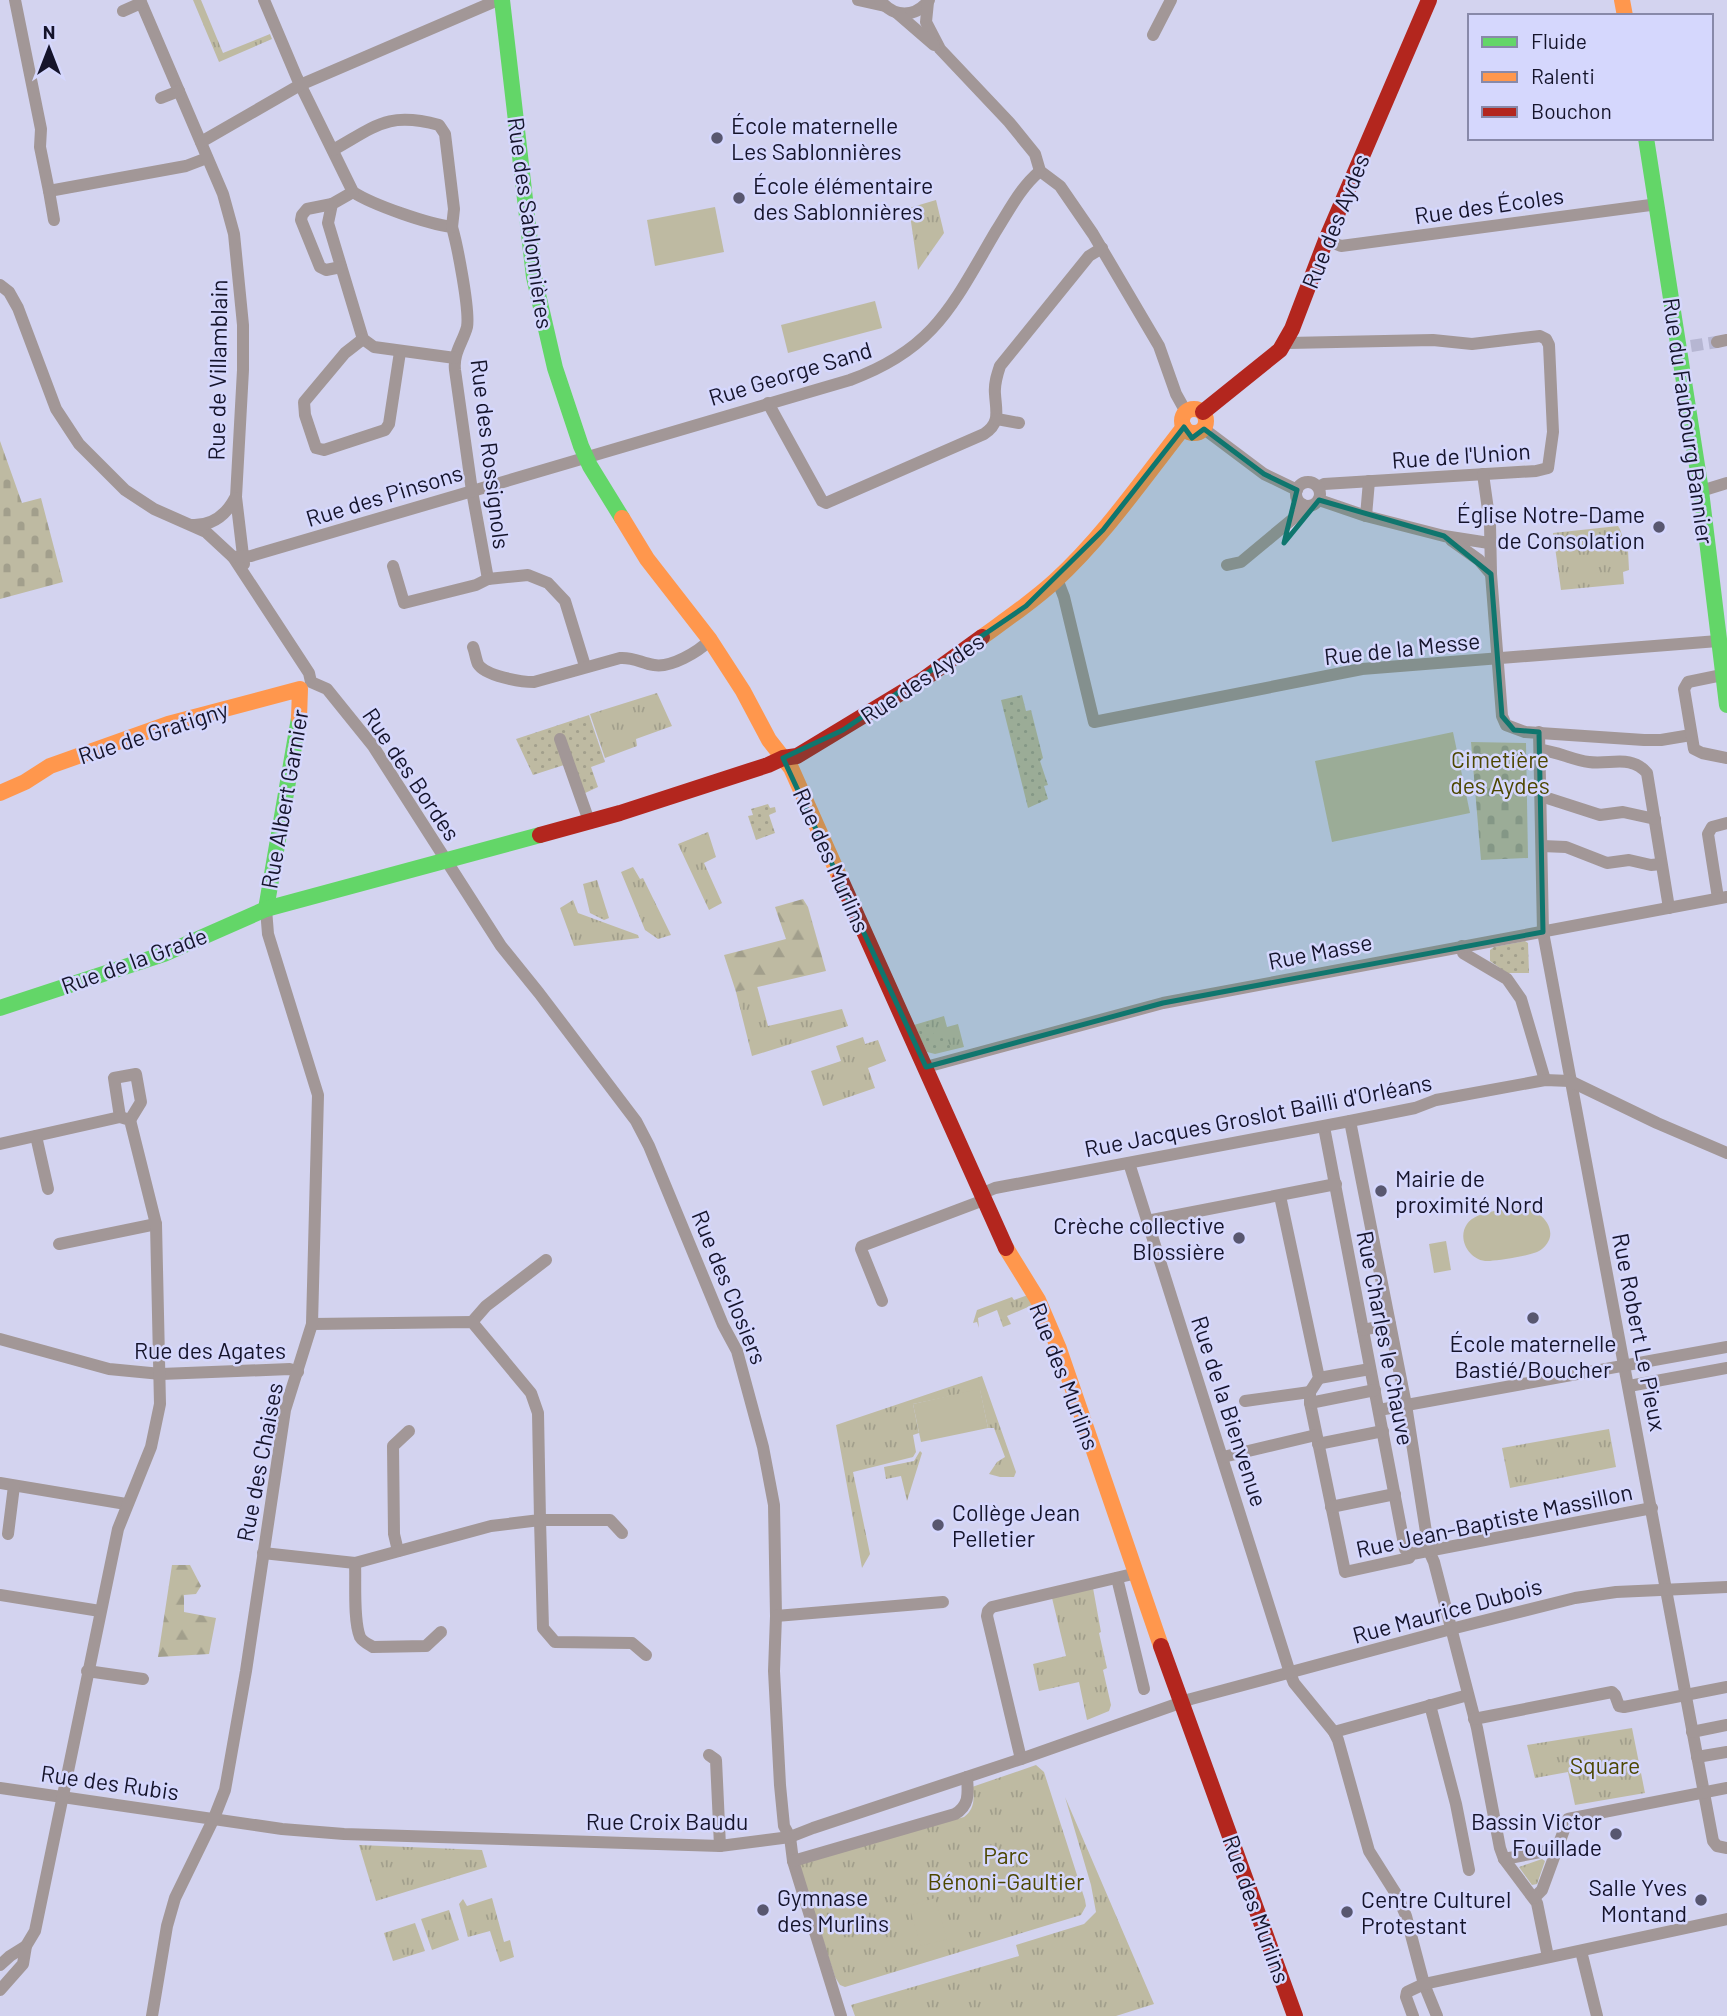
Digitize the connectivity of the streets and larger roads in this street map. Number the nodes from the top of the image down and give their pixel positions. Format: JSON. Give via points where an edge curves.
{"nodes":[{"id":1,"x":15,"y":0,"type":"edge"},
{"id":2,"x":265,"y":0,"type":"edge"},
{"id":3,"x":500,"y":0,"type":"edge"},
{"id":4,"x":858,"y":0,"type":"edge"},
{"id":5,"x":1171,"y":0,"type":"edge"},
{"id":6,"x":1429,"y":0,"type":"edge"},
{"id":7,"x":928,"y":1,"type":"edge"},
{"id":8,"x":140,"y":2,"type":"edge"},
{"id":9,"x":883,"y":3,"type":"edge"},
{"id":10,"x":123,"y":11,"type":"dead end"},
{"id":11,"x":897,"y":13,"type":"junction"},
{"id":12,"x":1153,"y":35,"type":"dead end"},
{"id":13,"x":940,"y":48,"type":"junction"},
{"id":14,"x":300,"y":85,"type":"junction"},
{"id":15,"x":179,"y":91,"type":"junction"},
{"id":16,"x":161,"y":98,"type":"dead end"},
{"id":17,"x":1646,"y":140,"type":"edge"},
{"id":18,"x":201,"y":142,"type":"junction"},
{"id":19,"x":333,"y":149,"type":"junction"},
{"id":20,"x":207,"y":158,"type":"junction"},
{"id":21,"x":1040,"y":171,"type":"junction"},
{"id":22,"x":49,"y":191,"type":"junction"},
{"id":23,"x":353,"y":192,"type":"junction"},
{"id":24,"x":332,"y":204,"type":"junction"},
{"id":25,"x":1658,"y":204,"type":"junction"},
{"id":26,"x":54,"y":220,"type":"dead end"},
{"id":27,"x":452,"y":227,"type":"junction"},
{"id":28,"x":1326,"y":240,"type":"junction"},
{"id":29,"x":1102,"y":248,"type":"junction"},
{"id":30,"x":341,"y":267,"type":"junction"},
{"id":31,"x":0,"y":285,"type":"edge"},
{"id":32,"x":363,"y":339,"type":"junction"},
{"id":33,"x":1284,"y":340,"type":"junction"},
{"id":34,"x":400,"y":352,"type":"junction"},
{"id":35,"x":455,"y":358,"type":"junction"},
{"id":36,"x":768,"y":403,"type":"junction"},
{"id":37,"x":997,"y":419,"type":"junction"},
{"id":38,"x":1185,"y":419,"type":"junction"},
{"id":39,"x":1204,"y":420,"type":"junction"},
{"id":40,"x":1019,"y":423,"type":"dead end"},
{"id":41,"x":585,"y":456,"type":"junction"},
{"id":42,"x":1483,"y":474,"type":"junction"},
{"id":43,"x":1369,"y":481,"type":"junction"},
{"id":44,"x":1727,"y":483,"type":"edge"},
{"id":45,"x":1297,"y":490,"type":"junction"},
{"id":46,"x":471,"y":491,"type":"junction"},
{"id":47,"x":1701,"y":491,"type":"junction"},
{"id":48,"x":1318,"y":494,"type":"junction"},
{"id":49,"x":236,"y":498,"type":"junction"},
{"id":50,"x":1302,"y":505,"type":"junction"},
{"id":51,"x":1366,"y":516,"type":"junction"},
{"id":52,"x":218,"y":519,"type":"junction"},
{"id":53,"x":185,"y":524,"type":"junction"},
{"id":54,"x":1444,"y":536,"type":"junction"},
{"id":55,"x":240,"y":542,"type":"junction"},
{"id":56,"x":1489,"y":543,"type":"junction"},
{"id":57,"x":238,"y":556,"type":"junction"},
{"id":58,"x":1227,"y":565,"type":"dead end"},
{"id":59,"x":393,"y":566,"type":"dead end"},
{"id":60,"x":1491,"y":574,"type":"junction"},
{"id":61,"x":247,"y":575,"type":"joint"},
{"id":62,"x":488,"y":579,"type":"junction"},
{"id":63,"x":1057,"y":579,"type":"junction"},
{"id":64,"x":710,"y":640,"type":"junction"},
{"id":65,"x":1718,"y":641,"type":"junction"},
{"id":66,"x":473,"y":647,"type":"dead end"},
{"id":67,"x":1497,"y":659,"type":"junction"},
{"id":68,"x":585,"y":666,"type":"junction"},
{"id":69,"x":1723,"y":675,"type":"junction"},
{"id":70,"x":306,"y":686,"type":"junction"},
{"id":71,"x":1727,"y":705,"type":"edge"},
{"id":72,"x":1539,"y":732,"type":"junction"},
{"id":73,"x":1691,"y":735,"type":"junction"},
{"id":74,"x":560,"y":738,"type":"dead end"},
{"id":75,"x":1540,"y":750,"type":"junction"},
{"id":76,"x":783,"y":758,"type":"junction"},
{"id":77,"x":1727,"y":758,"type":"edge"},
{"id":78,"x":0,"y":793,"type":"edge"},
{"id":79,"x":1541,"y":796,"type":"junction"},
{"id":80,"x":1655,"y":819,"type":"junction"},
{"id":81,"x":589,"y":821,"type":"junction"},
{"id":82,"x":1727,"y":823,"type":"edge"},
{"id":83,"x":1542,"y":846,"type":"junction"},
{"id":84,"x":445,"y":861,"type":"junction"},
{"id":85,"x":1661,"y":864,"type":"junction"},
{"id":86,"x":1722,"y":898,"type":"edge"},
{"id":87,"x":1669,"y":908,"type":"junction"},
{"id":88,"x":266,"y":909,"type":"junction"},
{"id":89,"x":1543,"y":932,"type":"junction"},
{"id":90,"x":1462,"y":946,"type":"junction"},
{"id":91,"x":0,"y":1007,"type":"edge"},
{"id":92,"x":926,"y":1067,"type":"junction"},
{"id":93,"x":1545,"y":1080,"type":"junction"},
{"id":94,"x":1570,"y":1082,"type":"junction"},
{"id":95,"x":1350,"y":1121,"type":"junction"},
{"id":96,"x":1324,"y":1126,"type":"junction"},
{"id":97,"x":36,"y":1136,"type":"junction"},
{"id":98,"x":0,"y":1144,"type":"edge"},
{"id":99,"x":1727,"y":1153,"type":"edge"},
{"id":100,"x":1129,"y":1163,"type":"junction"},
{"id":101,"x":1336,"y":1184,"type":"junction"},
{"id":102,"x":48,"y":1189,"type":"dead end"},
{"id":103,"x":1280,"y":1196,"type":"junction"},
{"id":104,"x":983,"y":1197,"type":"junction"},
{"id":105,"x":1147,"y":1222,"type":"junction"},
{"id":106,"x":156,"y":1224,"type":"junction"},
{"id":107,"x":59,"y":1244,"type":"dead end"},
{"id":108,"x":546,"y":1260,"type":"dead end"},
{"id":109,"x":882,"y":1301,"type":"dead end"},
{"id":110,"x":472,"y":1322,"type":"junction"},
{"id":111,"x":312,"y":1325,"type":"junction"},
{"id":112,"x":1390,"y":1325,"type":"junction"},
{"id":113,"x":1363,"y":1330,"type":"junction"},
{"id":114,"x":0,"y":1339,"type":"edge"},
{"id":115,"x":1727,"y":1347,"type":"edge"},
{"id":116,"x":1625,"y":1366,"type":"junction"},
{"id":117,"x":1727,"y":1368,"type":"edge"},
{"id":118,"x":1370,"y":1369,"type":"junction"},
{"id":119,"x":298,"y":1372,"type":"junction"},
{"id":120,"x":161,"y":1374,"type":"junction"},
{"id":121,"x":1319,"y":1378,"type":"junction"},
{"id":122,"x":1629,"y":1386,"type":"junction"},
{"id":123,"x":1375,"y":1390,"type":"junction"},
{"id":124,"x":1310,"y":1397,"type":"junction"},
{"id":125,"x":1245,"y":1401,"type":"dead end"},
{"id":126,"x":1406,"y":1405,"type":"junction"},
{"id":127,"x":1379,"y":1410,"type":"junction"},
{"id":128,"x":409,"y":1430,"type":"dead end"},
{"id":129,"x":1383,"y":1431,"type":"junction"},
{"id":130,"x":1317,"y":1440,"type":"junction"},
{"id":131,"x":1223,"y":1457,"type":"junction"},
{"id":132,"x":0,"y":1483,"type":"edge"},
{"id":133,"x":15,"y":1486,"type":"junction"},
{"id":134,"x":1395,"y":1494,"type":"junction"},
{"id":135,"x":126,"y":1504,"type":"junction"},
{"id":136,"x":1331,"y":1507,"type":"junction"},
{"id":137,"x":1652,"y":1508,"type":"junction"},
{"id":138,"x":540,"y":1520,"type":"junction"},
{"id":139,"x":622,"y":1533,"type":"dead end"},
{"id":140,"x":8,"y":1534,"type":"dead end"},
{"id":141,"x":398,"y":1551,"type":"junction"},
{"id":142,"x":1429,"y":1551,"type":"junction"},
{"id":143,"x":263,"y":1553,"type":"junction"},
{"id":144,"x":1412,"y":1554,"type":"junction"},
{"id":145,"x":355,"y":1563,"type":"junction"},
{"id":146,"x":1137,"y":1573,"type":"junction"},
{"id":147,"x":1117,"y":1578,"type":"junction"},
{"id":148,"x":1727,"y":1587,"type":"edge"},
{"id":149,"x":1667,"y":1590,"type":"junction"},
{"id":150,"x":0,"y":1595,"type":"edge"},
{"id":151,"x":943,"y":1602,"type":"dead end"},
{"id":152,"x":100,"y":1611,"type":"junction"},
{"id":153,"x":776,"y":1616,"type":"junction"},
{"id":154,"x":1451,"y":1629,"type":"junction"},
{"id":155,"x":441,"y":1632,"type":"dead end"},
{"id":156,"x":646,"y":1655,"type":"dead end"},
{"id":157,"x":87,"y":1671,"type":"junction"},
{"id":158,"x":1290,"y":1673,"type":"junction"},
{"id":159,"x":144,"y":1679,"type":"dead end"},
{"id":160,"x":1727,"y":1687,"type":"edge"},
{"id":161,"x":1144,"y":1689,"type":"dead end"},
{"id":162,"x":1468,"y":1695,"type":"junction"},
{"id":163,"x":1686,"y":1695,"type":"junction"},
{"id":164,"x":1182,"y":1703,"type":"junction"},
{"id":165,"x":1430,"y":1705,"type":"junction"},
{"id":166,"x":1474,"y":1718,"type":"junction"},
{"id":167,"x":1727,"y":1725,"type":"edge"},
{"id":168,"x":1334,"y":1732,"type":"junction"},
{"id":169,"x":1692,"y":1732,"type":"junction"},
{"id":170,"x":1727,"y":1752,"type":"edge"},
{"id":171,"x":709,"y":1755,"type":"dead end"},
{"id":172,"x":1697,"y":1757,"type":"junction"},
{"id":173,"x":1021,"y":1759,"type":"junction"},
{"id":174,"x":967,"y":1777,"type":"junction"},
{"id":175,"x":0,"y":1788,"type":"edge"},
{"id":176,"x":1727,"y":1788,"type":"edge"},
{"id":177,"x":1704,"y":1792,"type":"junction"},
{"id":178,"x":62,"y":1796,"type":"junction"},
{"id":179,"x":214,"y":1818,"type":"junction"},
{"id":180,"x":790,"y":1837,"type":"junction"},
{"id":181,"x":720,"y":1846,"type":"junction"},
{"id":182,"x":1727,"y":1848,"type":"edge"},
{"id":183,"x":1556,"y":1849,"type":"junction"},
{"id":184,"x":1504,"y":1859,"type":"junction"},
{"id":185,"x":793,"y":1861,"type":"junction"},
{"id":186,"x":1469,"y":1870,"type":"dead end"},
{"id":187,"x":1534,"y":1898,"type":"junction"},
{"id":188,"x":1727,"y":1919,"type":"edge"},
{"id":189,"x":26,"y":1946,"type":"junction"},
{"id":190,"x":1581,"y":1951,"type":"junction"},
{"id":191,"x":1548,"y":1957,"type":"junction"},
{"id":192,"x":0,"y":1965,"type":"edge"},
{"id":193,"x":1424,"y":1984,"type":"junction"},
{"id":194,"x":0,"y":1990,"type":"edge"},
{"id":195,"x":152,"y":2016,"type":"edge"},
{"id":196,"x":841,"y":2016,"type":"edge"},
{"id":197,"x":1295,"y":2016,"type":"edge"},
{"id":198,"x":1413,"y":2016,"type":"edge"},
{"id":199,"x":1437,"y":2016,"type":"edge"},
{"id":200,"x":1597,"y":2016,"type":"edge"}],
"edges":[{"from":1,"to":22,"type":"street"},
{"from":2,"to":14,"type":"street"},
{"from":3,"to":14,"type":"street"},
{"from":3,"to":41,"type":"street","name":"Rue des Sablonnières","via":[[534,276],[555,368]]},
{"from":4,"to":9,"type":"street"},
{"from":5,"to":12,"type":"street"},
{"from":6,"to":28,"type":"street","name":"Rue des Aydes"},
{"from":7,"to":11,"type":"street","via":[[914,12]]},
{"from":7,"to":13,"type":"street","via":[[926,22]]},
{"from":8,"to":10,"type":"street","name":"Rue de Villamblain"},
{"from":8,"to":15,"type":"street","name":"Rue de Villamblain"},
{"from":9,"to":11,"type":"street"},
{"from":11,"to":13,"type":"street"},
{"from":13,"to":21,"type":"street","via":[[1009,122],[1035,154]]},
{"from":14,"to":18,"type":"street"},
{"from":14,"to":19,"type":"street"},
{"from":15,"to":16,"type":"street"},
{"from":15,"to":18,"type":"street","name":"Rue de Villamblain"},
{"from":17,"to":25,"type":"street","name":"Rue du Faubourg Bannier"},
{"from":18,"to":20,"type":"street","name":"Rue de Villamblain"},
{"from":19,"to":23,"type":"street"},
{"from":19,"to":27,"type":"street","name":"Rue des Rossignols","via":[[389,120],[439,125],[445,134]]},
{"from":20,"to":22,"type":"street","via":[[186,166]]},
{"from":20,"to":49,"type":"street","name":"Rue de Villamblain","via":[[229,213],[241,296],[243,370]]},
{"from":21,"to":29,"type":"street","via":[[1060,186]]},
{"from":21,"to":36,"type":"street","name":"Rue George Sand","via":[[1018,194],[943,318],[915,346],[870,372]]},
{"from":22,"to":26,"type":"street"},
{"from":23,"to":24,"type":"street"},
{"from":23,"to":27,"type":"street"},
{"from":24,"to":30,"type":"street","via":[[328,223]]},
{"from":24,"to":30,"type":"street","via":[[307,209],[301,220],[320,267]]},
{"from":25,"to":28,"type":"street","name":"Rue des Écoles","via":[[1342,246]]},
{"from":25,"to":47,"type":"street","name":"Rue du Faubourg Bannier","via":[[1686,348]]},
{"from":27,"to":35,"type":"street","name":"Rue des Rossignols","via":[[467,322]]},
{"from":28,"to":33,"type":"street","name":"Rue des Aydes"},
{"from":29,"to":37,"type":"street","via":[[1089,256],[1000,366],[995,380]]},
{"from":29,"to":38,"type":"street","via":[[1159,346]]},
{"from":30,"to":32,"type":"street"},
{"from":31,"to":53,"type":"street","via":[[19,310],[56,409],[79,444],[125,490]]},
{"from":32,"to":34,"type":"street","via":[[370,346]]},
{"from":32,"to":34,"type":"street","via":[[345,353],[304,402],[316,449],[388,427]]},
{"from":33,"to":39,"type":"street","name":"Rue des Aydes","via":[[1280,350]]},
{"from":33,"to":42,"type":"street","name":"Rue de l'Union","via":[[1472,344],[1546,339],[1553,432],[1548,468]]},
{"from":34,"to":35,"type":"street"},
{"from":35,"to":46,"type":"street","name":"Rue des Rossignols"},
{"from":36,"to":37,"type":"street","via":[[826,503],[984,434]]},
{"from":36,"to":41,"type":"street","name":"Rue George Sand"},
{"from":37,"to":40,"type":"street"},
{"from":38,"to":39,"type":"street","via":[[1193,433]]},
{"from":38,"to":63,"type":"street","name":"Rue des Aydes","via":[[1103,530]]},
{"from":39,"to":45,"type":"street","via":[[1223,445]]},
{"from":41,"to":46,"type":"street","name":"Rue des Pinsons"},
{"from":41,"to":64,"type":"street","name":"Rue des Sablonnières","via":[[647,559]]},
{"from":42,"to":43,"type":"street","name":"Rue de l'Union"},
{"from":42,"to":56,"type":"street"},
{"from":43,"to":48,"type":"street","name":"Rue de l'Union","via":[[1324,484]]},
{"from":43,"to":51,"type":"street"},
{"from":44,"to":47,"type":"street"},
{"from":45,"to":48,"type":"street","via":[[1313,484]]},
{"from":45,"to":50,"type":"street"},
{"from":46,"to":57,"type":"street","name":"Rue des Pinsons"},
{"from":46,"to":62,"type":"street","name":"Rue des Rossignols"},
{"from":47,"to":65,"type":"street","name":"Rue du Faubourg Bannier"},
{"from":48,"to":50,"type":"street","via":[[1310,506]]},
{"from":48,"to":51,"type":"street"},
{"from":49,"to":52,"type":"street"},
{"from":49,"to":55,"type":"street","name":"Rue de Villamblain"},
{"from":50,"to":58,"type":"street","via":[[1300,513],[1241,562]]},
{"from":51,"to":54,"type":"street"},
{"from":52,"to":53,"type":"street","via":[[204,525]]},
{"from":52,"to":55,"type":"street"},
{"from":53,"to":57,"type":"street","via":[[206,532]]},
{"from":54,"to":56,"type":"street"},
{"from":54,"to":60,"type":"street"},
{"from":55,"to":57,"type":"street","name":"Rue de Villamblain"},
{"from":56,"to":60,"type":"street"},
{"from":57,"to":61,"type":"street","name":"Rue de Villamblain"},
{"from":59,"to":62,"type":"street","via":[[404,603]]},
{"from":60,"to":67,"type":"street"},
{"from":61,"to":70,"type":"street","name":"Rue des Bordes","via":[[309,673]]},
{"from":62,"to":68,"type":"street","via":[[528,575],[548,583],[565,601]]},
{"from":63,"to":67,"type":"street","name":"Rue de la Messe","via":[[1094,722],[1362,669]]},
{"from":63,"to":76,"type":"street","name":"Rue des Aydes","via":[[1011,618],[924,679],[797,756]]},
{"from":64,"to":68,"type":"street","via":[[670,664],[651,665],[632,657]]},
{"from":64,"to":76,"type":"street","name":"Rue des Sablonnières"},
{"from":65,"to":67,"type":"street","name":"Rue de la Messe"},
{"from":65,"to":69,"type":"street","name":"Rue du Faubourg Bannier"},
{"from":66,"to":68,"type":"street","via":[[484,671],[521,682]]},
{"from":67,"to":72,"type":"street","via":[[1506,725]]},
{"from":69,"to":71,"type":"street","name":"Rue du Faubourg Bannier"},
{"from":69,"to":73,"type":"street","via":[[1685,685]]},
{"from":70,"to":78,"type":"street","name":"Rue de Gratigny","via":[[168,724],[50,765]]},
{"from":70,"to":84,"type":"street","name":"Rue des Bordes","via":[[327,689],[373,746]]},
{"from":70,"to":88,"type":"street","name":"Rue Albert Garnier"},
{"from":72,"to":73,"type":"street","via":[[1661,740]]},
{"from":72,"to":75,"type":"street","name":"Rue Robert Le Pieux"},
{"from":73,"to":77,"type":"street","via":[[1697,751]]},
{"from":74,"to":81,"type":"street"},
{"from":75,"to":79,"type":"street","name":"Rue Robert Le Pieux"},
{"from":75,"to":80,"type":"street","via":[[1589,762],[1636,763],[1647,773]]},
{"from":76,"to":81,"type":"street","name":"Rue des Aydes"},
{"from":76,"to":92,"type":"street","name":"Rue des Murlins","via":[[792,769]]},
{"from":79,"to":80,"type":"street","via":[[1600,814],[1623,812]]},
{"from":79,"to":83,"type":"street","name":"Rue Robert Le Pieux"},
{"from":80,"to":85,"type":"street"},
{"from":81,"to":84,"type":"street","name":"Rue des Aydes"},
{"from":82,"to":86,"type":"street","via":[[1712,827],[1708,834]]},
{"from":83,"to":85,"type":"street","via":[[1566,847],[1606,863]]},
{"from":83,"to":89,"type":"street","name":"Rue Robert Le Pieux"},
{"from":84,"to":88,"type":"street","name":"Rue de la Grade"},
{"from":84,"to":153,"type":"street","name":"Rue des Closiers","via":[[501,946],[636,1121],[672,1198],[737,1351],[762,1447],[774,1505]]},
{"from":85,"to":87,"type":"street"},
{"from":86,"to":87,"type":"street","name":"Rue Masse"},
{"from":87,"to":89,"type":"street","name":"Rue Masse"},
{"from":88,"to":91,"type":"street","name":"Rue de la Grade","via":[[164,954]]},
{"from":88,"to":111,"type":"street","name":"Rue des Chaises","via":[[268,934],[318,1095]]},
{"from":89,"to":90,"type":"street","name":"Rue Masse"},
{"from":89,"to":94,"type":"street","name":"Rue Robert Le Pieux"},
{"from":90,"to":92,"type":"street","name":"Rue Masse","via":[[1163,1003]]},
{"from":90,"to":93,"type":"street","via":[[1463,953],[1507,979],[1521,999]]},
{"from":92,"to":104,"type":"street","name":"Rue des Murlins"},
{"from":93,"to":94,"type":"street","name":"Rue Jacques Groslot Bailli d'Orléans"},
{"from":93,"to":95,"type":"street","name":"Rue Jacques Groslot Bailli d'Orléans"},
{"from":94,"to":99,"type":"street"},
{"from":94,"to":116,"type":"street","name":"Rue Robert Le Pieux"},
{"from":95,"to":96,"type":"street","name":"Rue Jacques Groslot Bailli d'Orléans"},
{"from":95,"to":112,"type":"street","name":"Rue Charles le Chauve"},
{"from":96,"to":100,"type":"street","name":"Rue Jacques Groslot Bailli d'Orléans"},
{"from":96,"to":101,"type":"street","name":"Rue Charles le Chauve"},
{"from":97,"to":98,"type":"street"},
{"from":97,"to":102,"type":"street"},
{"from":97,"to":106,"type":"street","via":[[125,1118]]},
{"from":100,"to":104,"type":"street","name":"Rue Jacques Groslot Bailli d'Orléans","via":[[995,1188]]},
{"from":100,"to":105,"type":"street","name":"Rue de la Bienvenue"},
{"from":101,"to":103,"type":"street"},
{"from":101,"to":113,"type":"street","name":"Rue Charles le Chauve"},
{"from":103,"to":105,"type":"street"},
{"from":103,"to":121,"type":"street"},
{"from":104,"to":109,"type":"street","name":"Rue Jacques Groslot Bailli d'Orléans","via":[[862,1246]]},
{"from":104,"to":146,"type":"street","name":"Rue des Murlins","via":[[1001,1239],[1045,1312]]},
{"from":105,"to":131,"type":"street","name":"Rue de la Bienvenue"},
{"from":106,"to":107,"type":"street"},
{"from":106,"to":120,"type":"street"},
{"from":108,"to":110,"type":"street"},
{"from":110,"to":111,"type":"street"},
{"from":110,"to":138,"type":"street","via":[[534,1401]]},
{"from":111,"to":119,"type":"street","name":"Rue des Chaises"},
{"from":112,"to":113,"type":"street"},
{"from":112,"to":126,"type":"street","name":"Rue Charles le Chauve"},
{"from":113,"to":118,"type":"street","name":"Rue Charles le Chauve"},
{"from":114,"to":120,"type":"street","name":"Rue des Agates","via":[[109,1369]]},
{"from":115,"to":116,"type":"street"},
{"from":116,"to":122,"type":"street","name":"Rue Robert Le Pieux"},
{"from":116,"to":126,"type":"street"},
{"from":117,"to":122,"type":"street"},
{"from":118,"to":121,"type":"street"},
{"from":118,"to":123,"type":"street","name":"Rue Charles le Chauve"},
{"from":119,"to":120,"type":"street","name":"Rue des Agates"},
{"from":119,"to":143,"type":"street","name":"Rue des Chaises","via":[[285,1410]]},
{"from":120,"to":135,"type":"street","via":[[151,1447]]},
{"from":121,"to":124,"type":"street"},
{"from":122,"to":137,"type":"street","name":"Rue Robert Le Pieux"},
{"from":123,"to":124,"type":"street"},
{"from":123,"to":127,"type":"street","name":"Rue Charles le Chauve"},
{"from":124,"to":125,"type":"street"},
{"from":124,"to":130,"type":"street"},
{"from":126,"to":127,"type":"street"},
{"from":126,"to":142,"type":"street","name":"Rue Charles le Chauve"},
{"from":127,"to":129,"type":"street","name":"Rue Charles le Chauve"},
{"from":128,"to":141,"type":"street","via":[[393,1446]]},
{"from":129,"to":130,"type":"street"},
{"from":129,"to":134,"type":"street","name":"Rue Charles le Chauve"},
{"from":130,"to":131,"type":"street"},
{"from":130,"to":136,"type":"street"},
{"from":131,"to":158,"type":"street","name":"Rue de la Bienvenue"},
{"from":132,"to":133,"type":"street"},
{"from":133,"to":135,"type":"street"},
{"from":133,"to":140,"type":"street"},
{"from":134,"to":136,"type":"street"},
{"from":134,"to":144,"type":"street","name":"Rue Charles le Chauve","via":[[1405,1549]]},
{"from":135,"to":152,"type":"street"},
{"from":136,"to":144,"type":"street","name":"Rue Jean-Baptiste Massillon","via":[[1345,1572]]},
{"from":137,"to":142,"type":"street","name":"Rue Jean-Baptiste Massillon"},
{"from":137,"to":149,"type":"street","name":"Rue Robert Le Pieux"},
{"from":138,"to":139,"type":"street","via":[[610,1520]]},
{"from":138,"to":141,"type":"street","via":[[491,1527]]},
{"from":138,"to":156,"type":"street","via":[[543,1628],[547,1635],[566,1644],[632,1643]]},
{"from":141,"to":145,"type":"street"},
{"from":142,"to":144,"type":"street","name":"Rue Jean-Baptiste Massillon"},
{"from":142,"to":154,"type":"street","name":"Rue Charles le Chauve"},
{"from":143,"to":145,"type":"street"},
{"from":143,"to":179,"type":"street","name":"Rue des Chaises","via":[[230,1768]]},
{"from":145,"to":155,"type":"street","via":[[358,1627],[365,1643],[373,1647],[426,1646]]},
{"from":146,"to":147,"type":"street"},
{"from":146,"to":164,"type":"street","name":"Rue des Murlins"},
{"from":147,"to":161,"type":"street"},
{"from":147,"to":173,"type":"street","via":[[988,1611]]},
{"from":148,"to":149,"type":"street","name":"Rue Maurice Dubois"},
{"from":149,"to":154,"type":"street","name":"Rue Maurice Dubois","via":[[1575,1598]]},
{"from":149,"to":163,"type":"street","name":"Rue Robert Le Pieux"},
{"from":150,"to":152,"type":"street"},
{"from":151,"to":153,"type":"street"},
{"from":152,"to":157,"type":"street"},
{"from":153,"to":180,"type":"street","name":"Rue des Closiers","via":[[780,1785],[784,1826]]},
{"from":154,"to":158,"type":"street","name":"Rue Maurice Dubois"},
{"from":154,"to":162,"type":"street","name":"Rue Charles le Chauve"},
{"from":157,"to":159,"type":"street"},
{"from":157,"to":178,"type":"street"},
{"from":158,"to":164,"type":"street","name":"Rue Maurice Dubois"},
{"from":158,"to":168,"type":"street","name":"Rue de la Bienvenue"},
{"from":160,"to":163,"type":"street"},
{"from":162,"to":165,"type":"street"},
{"from":162,"to":166,"type":"street","name":"Rue Charles le Chauve"},
{"from":163,"to":166,"type":"street","via":[[1624,1707],[1612,1692]]},
{"from":163,"to":169,"type":"street","name":"Rue Robert Le Pieux"},
{"from":164,"to":173,"type":"street","name":"Rue Croix Baudu"},
{"from":164,"to":197,"type":"street","name":"Rue des Murlins"},
{"from":165,"to":168,"type":"street"},
{"from":165,"to":186,"type":"street"},
{"from":166,"to":184,"type":"street","name":"Rue Charles le Chauve"},
{"from":167,"to":169,"type":"street"},
{"from":168,"to":193,"type":"street","via":[[1369,1851],[1406,1916]]},
{"from":169,"to":172,"type":"street","name":"Rue Robert Le Pieux"},
{"from":170,"to":172,"type":"street"},
{"from":171,"to":181,"type":"street","via":[[716,1760]]},
{"from":172,"to":177,"type":"street","name":"Rue Robert Le Pieux"},
{"from":173,"to":174,"type":"street","name":"Rue Croix Baudu"},
{"from":174,"to":180,"type":"street","name":"Rue Croix Baudu"},
{"from":174,"to":185,"type":"street","via":[[967,1801],[955,1814]]},
{"from":175,"to":178,"type":"street","name":"Rue des Rubis"},
{"from":176,"to":177,"type":"street"},
{"from":177,"to":182,"type":"street","name":"Rue Robert Le Pieux","via":[[1713,1841]]},
{"from":177,"to":183,"type":"street","via":[[1573,1817]]},
{"from":178,"to":179,"type":"street","name":"Rue des Rubis"},
{"from":178,"to":189,"type":"street","via":[[35,1931]]},
{"from":179,"to":181,"type":"street","name":"Rue Croix Baudu","via":[[344,1834]]},
{"from":179,"to":195,"type":"street","name":"Rue des Chaises","via":[[174,1898]]},
{"from":180,"to":181,"type":"street","name":"Rue Croix Baudu"},
{"from":180,"to":185,"type":"street","name":"Rue des Closiers"},
{"from":183,"to":184,"type":"street"},
{"from":183,"to":187,"type":"street","via":[[1542,1890]]},
{"from":184,"to":187,"type":"street"},
{"from":185,"to":196,"type":"street","name":"Rue des Closiers"},
{"from":187,"to":191,"type":"street"},
{"from":188,"to":190,"type":"street"},
{"from":189,"to":192,"type":"street"},
{"from":189,"to":194,"type":"street","via":[[23,1964]]},
{"from":190,"to":191,"type":"street"},
{"from":190,"to":200,"type":"street"},
{"from":191,"to":193,"type":"street"},
{"from":193,"to":198,"type":"street","via":[[1407,1992]]},
{"from":193,"to":199,"type":"street"}]}
